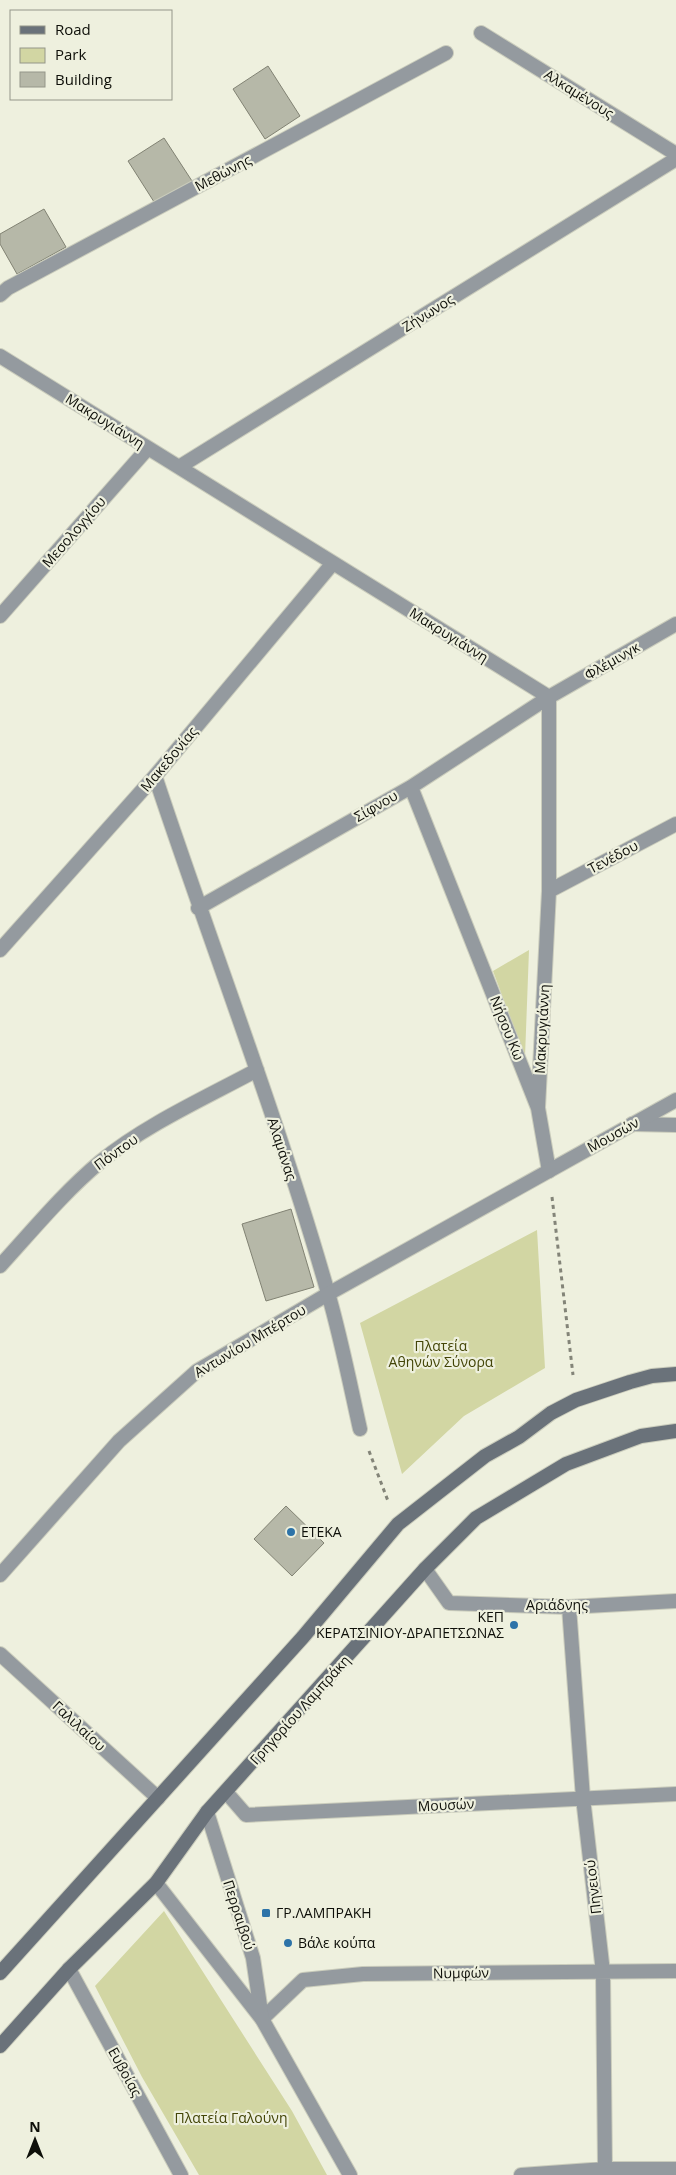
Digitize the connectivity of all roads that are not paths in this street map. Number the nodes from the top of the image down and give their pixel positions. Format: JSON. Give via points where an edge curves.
{"nodes":[{"id":1,"x":481,"y":33,"type":"dead end"},
{"id":2,"x":446,"y":53,"type":"dead end"},
{"id":3,"x":676,"y":154,"type":"edge"},
{"id":4,"x":676,"y":159,"type":"edge"},
{"id":5,"x":0,"y":295,"type":"edge"},
{"id":6,"x":0,"y":356,"type":"edge"},
{"id":7,"x":20,"y":368,"type":"junction"},
{"id":8,"x":0,"y":370,"type":"edge"},
{"id":9,"x":148,"y":448,"type":"junction"},
{"id":10,"x":179,"y":467,"type":"junction"},
{"id":11,"x":333,"y":564,"type":"junction"},
{"id":12,"x":0,"y":616,"type":"edge"},
{"id":13,"x":676,"y":624,"type":"edge"},
{"id":14,"x":549,"y":697,"type":"junction"},
{"id":15,"x":155,"y":776,"type":"junction"},
{"id":16,"x":411,"y":787,"type":"junction"},
{"id":17,"x":676,"y":824,"type":"edge"},
{"id":18,"x":550,"y":891,"type":"junction"},
{"id":19,"x":198,"y":908,"type":"junction"},
{"id":20,"x":0,"y":950,"type":"edge"},
{"id":21,"x":257,"y":1070,"type":"junction"},
{"id":22,"x":676,"y":1100,"type":"edge"},
{"id":23,"x":538,"y":1108,"type":"junction"},
{"id":24,"x":632,"y":1124,"type":"junction"},
{"id":25,"x":676,"y":1125,"type":"edge"},
{"id":26,"x":549,"y":1171,"type":"junction"},
{"id":27,"x":0,"y":1266,"type":"edge"},
{"id":28,"x":328,"y":1294,"type":"junction"},
{"id":29,"x":676,"y":1374,"type":"edge"},
{"id":30,"x":360,"y":1429,"type":"road end"},
{"id":31,"x":676,"y":1431,"type":"edge"},
{"id":32,"x":425,"y":1569,"type":"junction"},
{"id":33,"x":0,"y":1575,"type":"edge"},
{"id":34,"x":676,"y":1601,"type":"edge"},
{"id":35,"x":569,"y":1607,"type":"junction"},
{"id":36,"x":0,"y":1654,"type":"edge"},
{"id":37,"x":226,"y":1792,"type":"junction"},
{"id":38,"x":676,"y":1794,"type":"edge"},
{"id":39,"x":158,"y":1798,"type":"junction"},
{"id":40,"x":583,"y":1798,"type":"junction"},
{"id":41,"x":207,"y":1812,"type":"junction"},
{"id":42,"x":156,"y":1883,"type":"junction"},
{"id":43,"x":69,"y":1969,"type":"junction"},
{"id":44,"x":676,"y":1971,"type":"edge"},
{"id":45,"x":603,"y":1972,"type":"junction"},
{"id":46,"x":0,"y":1973,"type":"edge"},
{"id":47,"x":262,"y":2019,"type":"junction"},
{"id":48,"x":0,"y":2046,"type":"edge"},
{"id":49,"x":605,"y":2169,"type":"junction"},
{"id":50,"x":676,"y":2169,"type":"edge"},
{"id":51,"x":181,"y":2175,"type":"edge"},
{"id":52,"x":350,"y":2175,"type":"edge"},
{"id":53,"x":521,"y":2175,"type":"edge"}],
"edges":[{"from":1,"to":3,"type":"street","name":"Αλκαμένους"},
{"from":2,"to":5,"type":"street","name":"Μεθώνης"},
{"from":4,"to":10,"type":"street","name":"Ζήνωνος"},
{"from":6,"to":7,"type":"street","name":"Μακρυγιάννη"},
{"from":7,"to":8,"type":"street"},
{"from":7,"to":9,"type":"street","name":"Μακρυγιάννη"},
{"from":9,"to":10,"type":"street","name":"Μακρυγιάννη"},
{"from":9,"to":12,"type":"street","name":"Μεσολογγίου"},
{"from":10,"to":11,"type":"street","name":"Μακρυγιάννη"},
{"from":11,"to":14,"type":"street","name":"Μακρυγιάννη"},
{"from":11,"to":15,"type":"street","name":"Μακεδονίας"},
{"from":13,"to":14,"type":"street","name":"Φλέμινγκ"},
{"from":14,"to":16,"type":"street","name":"Σίφνου"},
{"from":14,"to":18,"type":"street","name":"Μακρυγιάννη"},
{"from":15,"to":19,"type":"street","name":"Αλαμάνας"},
{"from":15,"to":20,"type":"street","name":"Μακεδονίας"},
{"from":16,"to":19,"type":"street","name":"Σίφνου"},
{"from":16,"to":23,"type":"street","name":"Νήσου Κω"},
{"from":17,"to":18,"type":"street","name":"Τενέδου"},
{"from":18,"to":23,"type":"street","name":"Μακρυγιάννη"},
{"from":19,"to":21,"type":"street","name":"Αλαμάνας"},
{"from":21,"to":27,"type":"street","name":"Πόντου","via":[[147,1130],[100,1162],[57,1203]]},
{"from":21,"to":28,"type":"street","name":"Αλαμάνας"},
{"from":22,"to":24,"type":"street","name":"Μουσών"},
{"from":23,"to":26,"type":"street","name":"Νήσου Κω"},
{"from":24,"to":25,"type":"street"},
{"from":24,"to":26,"type":"street","name":"Μουσών"},
{"from":26,"to":28,"type":"street","name":"Αντωνίου Μπέρτου"},
{"from":28,"to":30,"type":"street","name":"Αλαμάνας"},
{"from":28,"to":33,"type":"street","name":"Αντωνίου Μπέρτου","via":[[197,1371],[119,1441]]},
{"from":29,"to":39,"type":"main road","via":[[652,1376],[576,1400],[551,1413],[519,1437],[485,1456],[398,1524],[303,1637]]},
{"from":31,"to":32,"type":"main road","name":"Γρηγορίου Λαμπράκη","via":[[641,1436],[566,1464],[476,1518]]},
{"from":32,"to":35,"type":"street","name":"Αριάδνης","via":[[449,1603]]},
{"from":32,"to":37,"type":"main road","name":"Γρηγορίου Λαμπράκη"},
{"from":34,"to":35,"type":"street","name":"Αριάδνης"},
{"from":35,"to":40,"type":"street","name":"Πηνειού"},
{"from":36,"to":39,"type":"street","name":"Γαλιλαίου"},
{"from":37,"to":40,"type":"street","name":"Μουσών","via":[[246,1815]]},
{"from":37,"to":41,"type":"main road","name":"Γρηγορίου Λαμπράκη"},
{"from":38,"to":40,"type":"street","name":"Μουσών"},
{"from":39,"to":46,"type":"main road"},
{"from":40,"to":45,"type":"street","name":"Πηνειού"},
{"from":41,"to":42,"type":"main road","name":"Γρηγορίου Λαμπράκη"},
{"from":41,"to":47,"type":"street","name":"Περραιβού","via":[[253,1958]]},
{"from":42,"to":43,"type":"main road","name":"Γρηγορίου Λαμπράκη"},
{"from":42,"to":47,"type":"street","name":"Περραιβού"},
{"from":43,"to":48,"type":"main road","name":"Γρηγορίου Λαμπράκη"},
{"from":43,"to":51,"type":"street","name":"Ευβοίας"},
{"from":44,"to":45,"type":"street","name":"Νυμφών"},
{"from":45,"to":47,"type":"street","name":"Νυμφών","via":[[362,1974],[303,1980]]},
{"from":45,"to":49,"type":"street","name":"Πηνειού"},
{"from":47,"to":52,"type":"street","name":"Περραιβού"},
{"from":49,"to":50,"type":"street"},
{"from":49,"to":53,"type":"street"}]}
